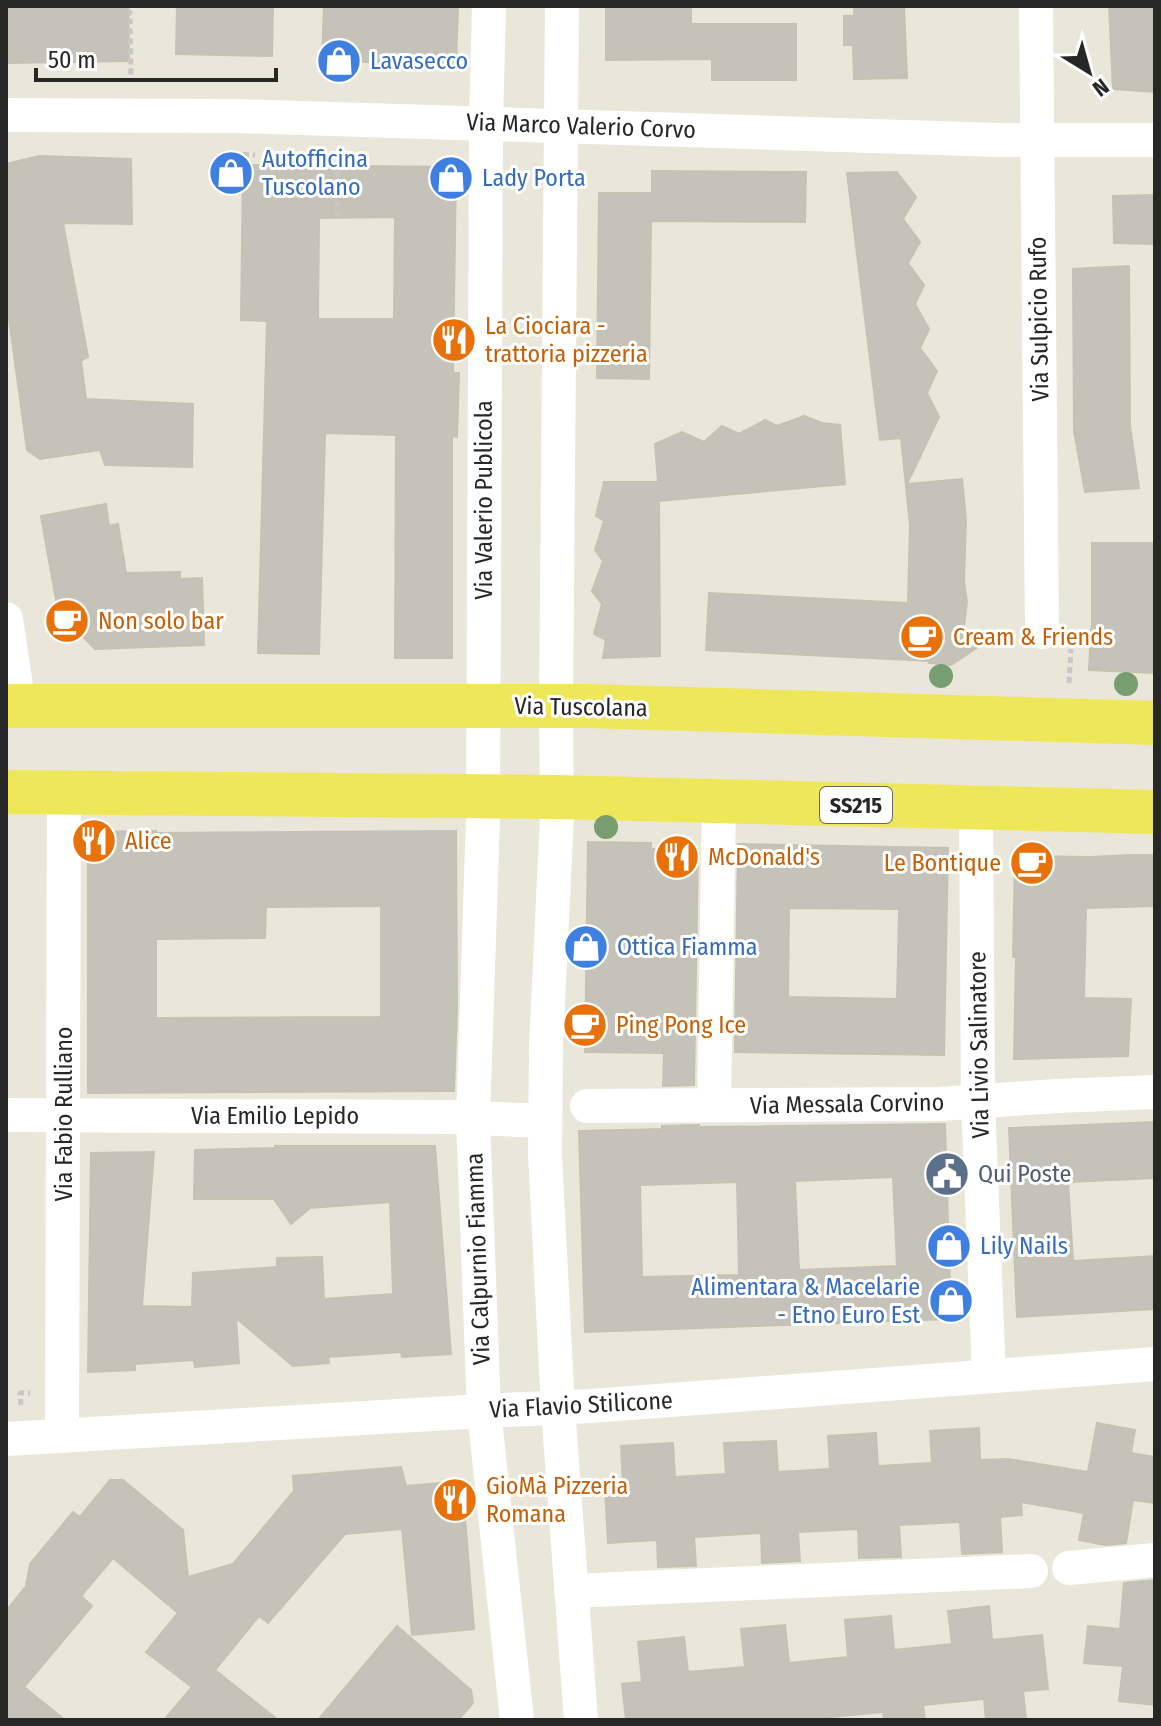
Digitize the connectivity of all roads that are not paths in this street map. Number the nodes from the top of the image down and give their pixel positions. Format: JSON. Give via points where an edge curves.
{"nodes":[{"id":1,"x":489,"y":6,"type":"edge"},
{"id":2,"x":562,"y":6,"type":"edge"},
{"id":3,"x":1036,"y":6,"type":"edge"},
{"id":4,"x":6,"y":115,"type":"edge"},
{"id":5,"x":486,"y":124,"type":"junction"},
{"id":6,"x":562,"y":125,"type":"junction"},
{"id":7,"x":1037,"y":140,"type":"junction"},
{"id":8,"x":1155,"y":140,"type":"edge"},
{"id":9,"x":6,"y":619,"type":"edge"},
{"id":10,"x":1042,"y":632,"type":"dead end"},
{"id":11,"x":13,"y":706,"type":"edge"},
{"id":12,"x":484,"y":706,"type":"junction"},
{"id":13,"x":556,"y":706,"type":"junction"},
{"id":14,"x":1155,"y":723,"type":"edge"},
{"id":15,"x":6,"y":792,"type":"edge"},
{"id":16,"x":64,"y":792,"type":"junction"},
{"id":17,"x":483,"y":797,"type":"junction"},
{"id":18,"x":556,"y":797,"type":"junction"},
{"id":19,"x":719,"y":801,"type":"junction"},
{"id":20,"x":976,"y":809,"type":"junction"},
{"id":21,"x":1155,"y":812,"type":"edge"},
{"id":22,"x":1155,"y":1092,"type":"edge"},
{"id":23,"x":978,"y":1101,"type":"junction"},
{"id":24,"x":714,"y":1105,"type":"junction"},
{"id":25,"x":587,"y":1106,"type":"dead end"},
{"id":26,"x":6,"y":1115,"type":"edge"},
{"id":27,"x":64,"y":1116,"type":"junction"},
{"id":28,"x":473,"y":1119,"type":"junction"},
{"id":29,"x":544,"y":1121,"type":"junction"},
{"id":30,"x":1155,"y":1364,"type":"edge"},
{"id":31,"x":989,"y":1376,"type":"junction"},
{"id":32,"x":574,"y":1407,"type":"junction"},
{"id":33,"x":484,"y":1411,"type":"junction"},
{"id":34,"x":14,"y":1425,"type":"edge"},
{"id":35,"x":62,"y":1436,"type":"junction"},
{"id":36,"x":1155,"y":1560,"type":"edge"},
{"id":37,"x":1069,"y":1568,"type":"dead end"},
{"id":38,"x":1031,"y":1571,"type":"dead end"},
{"id":39,"x":571,"y":1591,"type":"junction"},
{"id":40,"x":517,"y":1720,"type":"edge"},
{"id":41,"x":581,"y":1720,"type":"edge"}],
"edges":[{"from":1,"to":5,"type":"street","name":"Via Valerio Publicola"},
{"from":2,"to":6,"type":"street"},
{"from":3,"to":7,"type":"street","name":"Via Sulpicio Rufo"},
{"from":4,"to":5,"type":"street","name":"Via Marco Valerio Corvo"},
{"from":5,"to":6,"type":"street","name":"Via Marco Valerio Corvo"},
{"from":5,"to":12,"type":"street","name":"Via Valerio Publicola"},
{"from":6,"to":7,"type":"street","name":"Via Marco Valerio Corvo"},
{"from":6,"to":13,"type":"street"},
{"from":7,"to":8,"type":"street","name":"Via Marco Valerio Corvo"},
{"from":7,"to":10,"type":"street","name":"Via Sulpicio Rufo"},
{"from":9,"to":11,"type":"street"},
{"from":11,"to":12,"type":"main road","name":"Via Tuscolana"},
{"from":12,"to":13,"type":"main road","name":"Via Tuscolana"},
{"from":12,"to":17,"type":"street","name":"Via Valerio Publicola"},
{"from":13,"to":14,"type":"main road","name":"Via Tuscolana"},
{"from":13,"to":18,"type":"street"},
{"from":15,"to":16,"type":"main road","number":"SS215"},
{"from":16,"to":17,"type":"main road","number":"SS215"},
{"from":16,"to":27,"type":"street","name":"Via Fabio Rulliano"},
{"from":17,"to":18,"type":"main road","number":"SS215"},
{"from":17,"to":28,"type":"street","name":"Via Calpurnio Fiamma"},
{"from":18,"to":19,"type":"main road","number":"SS215"},
{"from":18,"to":29,"type":"street"},
{"from":19,"to":20,"type":"main road","number":"SS215"},
{"from":19,"to":24,"type":"street"},
{"from":20,"to":21,"type":"main road","number":"SS215"},
{"from":20,"to":23,"type":"street","name":"Via Livio Salinatore"},
{"from":22,"to":23,"type":"street","name":"Via Messala Corvino"},
{"from":23,"to":24,"type":"street","name":"Via Messala Corvino"},
{"from":23,"to":31,"type":"street","name":"Via Livio Salinatore"},
{"from":24,"to":25,"type":"street","name":"Via Messala Corvino"},
{"from":26,"to":27,"type":"street","name":"Via Emilio Lepido"},
{"from":27,"to":28,"type":"street","name":"Via Emilio Lepido"},
{"from":27,"to":35,"type":"street","name":"Via Fabio Rulliano"},
{"from":28,"to":29,"type":"street","name":"Via Emilio Lepido"},
{"from":28,"to":33,"type":"street","name":"Via Calpurnio Fiamma"},
{"from":29,"to":32,"type":"street"},
{"from":30,"to":31,"type":"street","name":"Via Flavio Stilicone"},
{"from":31,"to":32,"type":"street","name":"Via Flavio Stilicone"},
{"from":32,"to":33,"type":"street","name":"Via Flavio Stilicone"},
{"from":32,"to":39,"type":"street"},
{"from":33,"to":35,"type":"street","name":"Via Flavio Stilicone"},
{"from":33,"to":40,"type":"street","name":"Via Calpurnio Fiamma"},
{"from":34,"to":35,"type":"street","name":"Via Flavio Stilicone"},
{"from":36,"to":37,"type":"street"},
{"from":38,"to":39,"type":"street"},
{"from":39,"to":41,"type":"street"}]}
